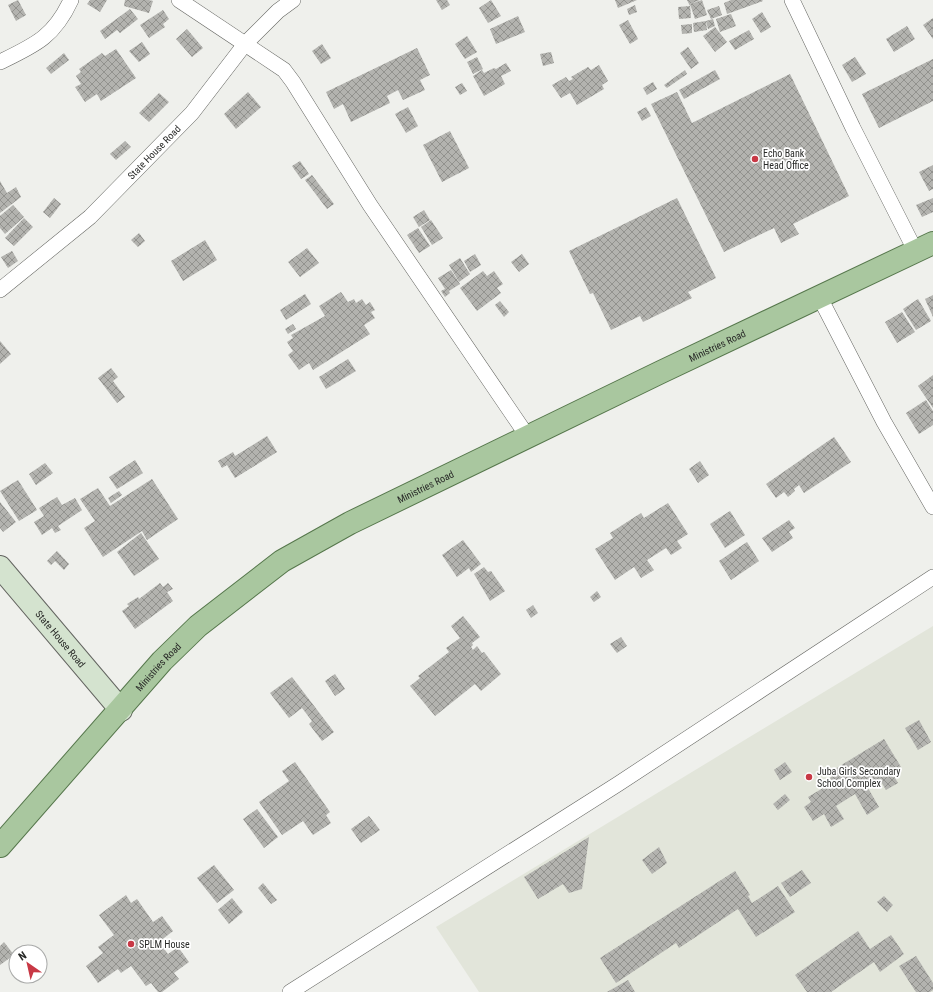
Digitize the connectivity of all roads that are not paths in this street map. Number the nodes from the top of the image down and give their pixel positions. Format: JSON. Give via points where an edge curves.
{"nodes":[{"id":1,"x":71,"y":0,"type":"edge"},
{"id":2,"x":179,"y":0,"type":"edge"},
{"id":3,"x":293,"y":0,"type":"edge"},
{"id":4,"x":792,"y":0,"type":"edge"},
{"id":5,"x":245,"y":44,"type":"junction"},
{"id":6,"x":0,"y":62,"type":"edge"},
{"id":7,"x":924,"y":247,"type":"edge"},
{"id":8,"x":0,"y":290,"type":"edge"},
{"id":9,"x":819,"y":296,"type":"junction"},
{"id":10,"x":528,"y":437,"type":"junction"},
{"id":11,"x":933,"y":506,"type":"edge"},
{"id":12,"x":0,"y":567,"type":"edge"},
{"id":13,"x":933,"y":578,"type":"edge"},
{"id":14,"x":121,"y":710,"type":"junction"},
{"id":15,"x":0,"y":846,"type":"edge"},
{"id":16,"x":290,"y":992,"type":"edge"}],
"edges":[{"from":1,"to":6,"type":"street","via":[[63,18],[43,39]]},
{"from":2,"to":5,"type":"street"},
{"from":3,"to":5,"type":"street","name":"State House Road","via":[[278,11]]},
{"from":4,"to":7,"type":"street","via":[[853,128]]},
{"from":5,"to":8,"type":"street","name":"State House Road","via":[[192,113],[90,217]]},
{"from":5,"to":10,"type":"street","via":[[284,70],[294,82],[370,205]]},
{"from":7,"to":9,"type":"main road","name":"Ministries Road"},
{"from":9,"to":10,"type":"main road","name":"Ministries Road"},
{"from":9,"to":11,"type":"street","via":[[884,422]]},
{"from":10,"to":14,"type":"main road","name":"Ministries Road","via":[[350,523],[282,562],[198,626],[162,662]]},
{"from":12,"to":14,"type":"main road","name":"State House Road"},
{"from":13,"to":16,"type":"street","via":[[618,784]]},
{"from":14,"to":15,"type":"main road","name":"Ministries Road"}]}
